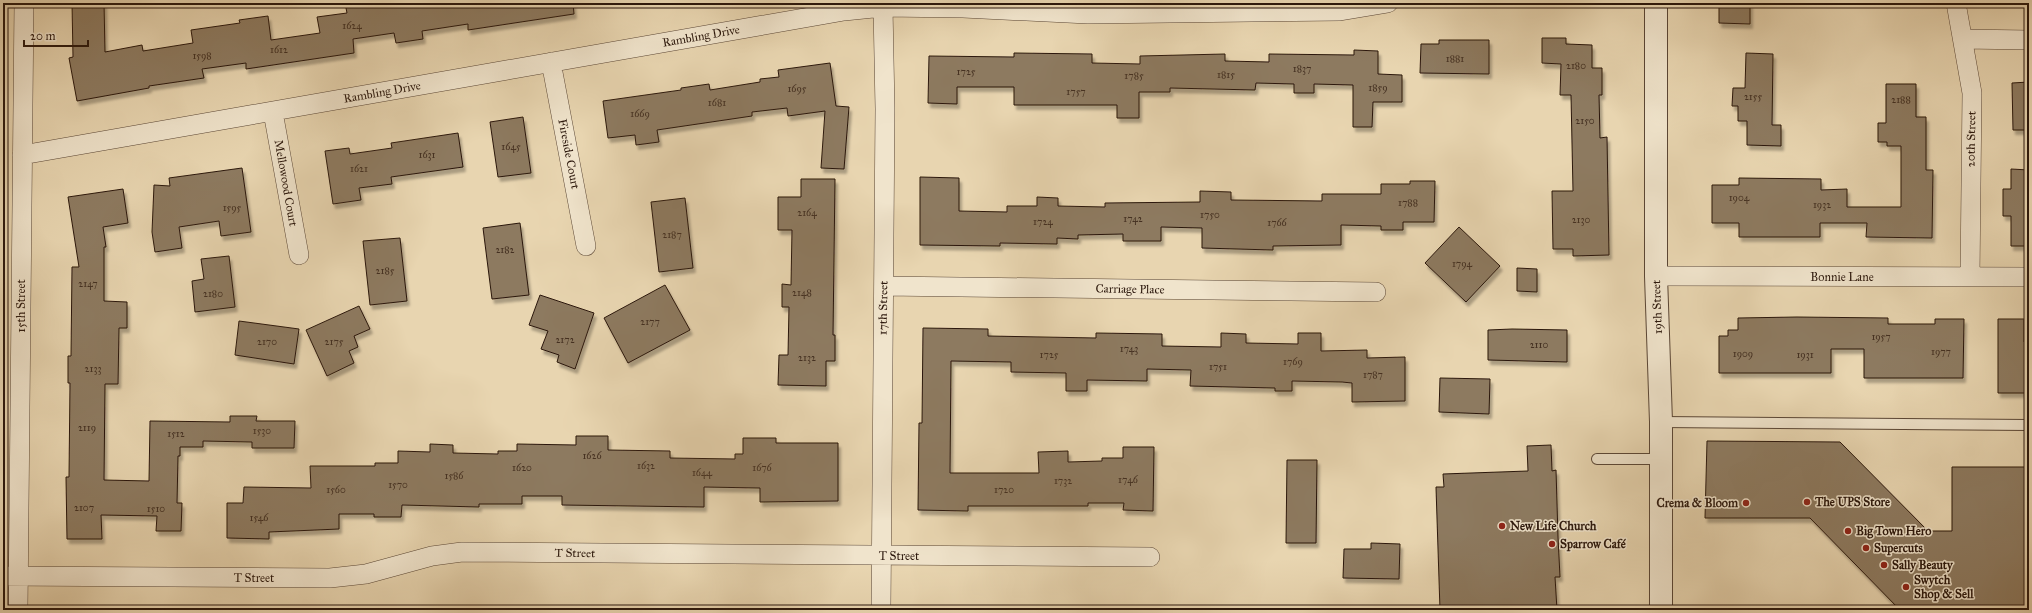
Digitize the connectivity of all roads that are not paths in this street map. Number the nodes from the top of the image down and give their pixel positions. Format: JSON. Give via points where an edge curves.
{"nodes":[{"id":1,"x":24,"y":3,"type":"edge"},
{"id":2,"x":1388,"y":3,"type":"edge"},
{"id":3,"x":1656,"y":3,"type":"edge"},
{"id":4,"x":1956,"y":3,"type":"edge"},
{"id":5,"x":883,"y":7,"type":"junction"},
{"id":6,"x":1340,"y":7,"type":"edge"},
{"id":7,"x":1086,"y":9,"type":"edge"},
{"id":8,"x":1963,"y":40,"type":"junction"},
{"id":9,"x":2029,"y":40,"type":"edge"},
{"id":10,"x":551,"y":62,"type":"junction"},
{"id":11,"x":273,"y":112,"type":"junction"},
{"id":12,"x":22,"y":155,"type":"junction"},
{"id":13,"x":586,"y":246,"type":"dead end"},
{"id":14,"x":299,"y":255,"type":"dead end"},
{"id":15,"x":1656,"y":276,"type":"junction"},
{"id":16,"x":1970,"y":277,"type":"junction"},
{"id":17,"x":2029,"y":277,"type":"edge"},
{"id":18,"x":884,"y":286,"type":"junction"},
{"id":19,"x":1376,"y":292,"type":"dead end"},
{"id":20,"x":1660,"y":422,"type":"junction"},
{"id":21,"x":2029,"y":425,"type":"edge"},
{"id":22,"x":1597,"y":459,"type":"dead end"},
{"id":23,"x":1660,"y":459,"type":"junction"},
{"id":24,"x":881,"y":556,"type":"junction"},
{"id":25,"x":1150,"y":557,"type":"dead end"},
{"id":26,"x":11,"y":576,"type":"edge"},
{"id":27,"x":18,"y":610,"type":"edge"},
{"id":28,"x":880,"y":610,"type":"edge"},
{"id":29,"x":1660,"y":610,"type":"edge"}],
"edges":[{"from":1,"to":12,"type":"street","name":"15th Street"},
{"from":2,"to":6,"type":"street","name":"Rambling Drive"},
{"from":3,"to":15,"type":"street","name":"19th Street"},
{"from":4,"to":8,"type":"street","name":"20th Street"},
{"from":5,"to":7,"type":"street","name":"Rambling Drive"},
{"from":5,"to":10,"type":"street","name":"Rambling Drive","via":[[844,10]]},
{"from":5,"to":18,"type":"street","name":"17th Street"},
{"from":6,"to":7,"type":"street","name":"Rambling Drive"},
{"from":8,"to":9,"type":"street"},
{"from":8,"to":16,"type":"street","name":"20th Street","via":[[1972,93]]},
{"from":10,"to":11,"type":"street","name":"Rambling Drive"},
{"from":10,"to":13,"type":"street","name":"Fireside Court"},
{"from":11,"to":12,"type":"street","name":"Rambling Drive"},
{"from":11,"to":14,"type":"street","name":"Mellowood Court"},
{"from":12,"to":26,"type":"street","name":"15th Street"},
{"from":15,"to":16,"type":"street","name":"Bonnie Lane"},
{"from":15,"to":20,"type":"street","name":"19th Street"},
{"from":16,"to":17,"type":"street","name":"Bonnie Lane"},
{"from":18,"to":19,"type":"street","name":"Carriage Place"},
{"from":18,"to":24,"type":"street","name":"17th Street"},
{"from":20,"to":21,"type":"lane"},
{"from":20,"to":23,"type":"street","name":"19th Street"},
{"from":22,"to":23,"type":"lane"},
{"from":23,"to":29,"type":"street","name":"19th Street"},
{"from":24,"to":25,"type":"street","name":"T Street"},
{"from":24,"to":26,"type":"street","name":"T Street","via":[[462,552],[432,556],[366,574],[330,578]]},
{"from":24,"to":28,"type":"street","name":"17th Street"},
{"from":26,"to":27,"type":"street","name":"15th Street"}]}
